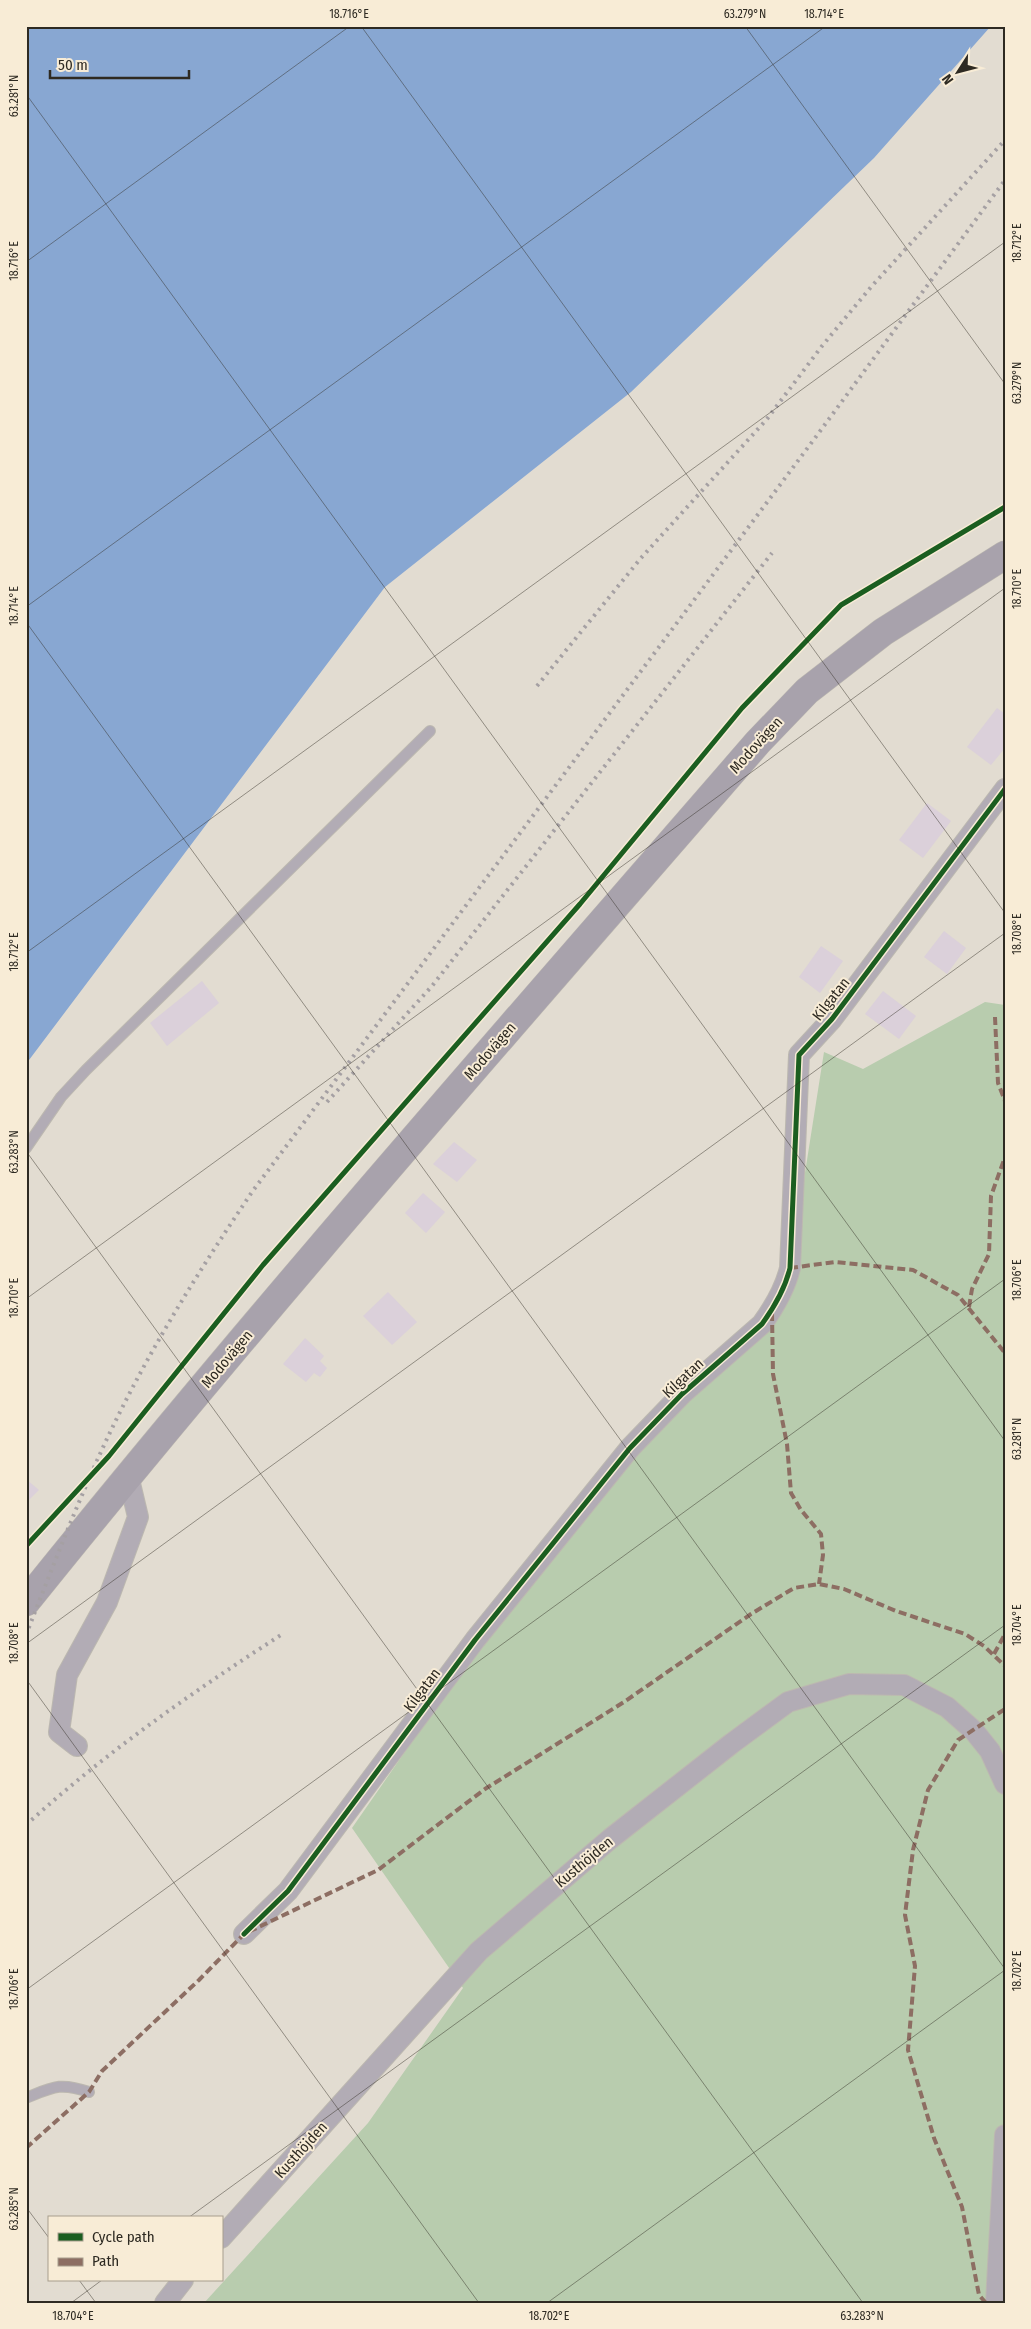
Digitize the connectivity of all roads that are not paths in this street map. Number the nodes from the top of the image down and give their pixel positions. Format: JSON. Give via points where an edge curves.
{"nodes":[{"id":1,"x":1005,"y":555,"type":"edge"},
{"id":2,"x":430,"y":731,"type":"dead end"},
{"id":3,"x":1005,"y":789,"type":"edge"},
{"id":4,"x":26,"y":1148,"type":"edge"},
{"id":5,"x":128,"y":1474,"type":"junction"},
{"id":6,"x":26,"y":1602,"type":"edge"},
{"id":7,"x":77,"y":1746,"type":"dead end"},
{"id":8,"x":1005,"y":1784,"type":"edge"},
{"id":9,"x":244,"y":1934,"type":"dead end"},
{"id":10,"x":89,"y":2092,"type":"dead end"},
{"id":11,"x":26,"y":2098,"type":"edge"},
{"id":12,"x":1005,"y":2135,"type":"edge"},
{"id":13,"x":222,"y":2237,"type":"edge"},
{"id":14,"x":181,"y":2282,"type":"edge"},
{"id":15,"x":165,"y":2303,"type":"edge"},
{"id":16,"x":996,"y":2303,"type":"edge"}],
"edges":[{"from":1,"to":5,"type":"main road","name":"Modovägen","via":[[883,632],[807,691],[770,729]]},
{"from":2,"to":4,"type":"lane","via":[[86,1070],[61,1097]]},
{"from":3,"to":9,"type":"street","name":"Kilgatan","via":[[832,1019],[799,1055],[790,1268],[786,1285],[772,1310],[762,1324],[682,1394],[630,1448],[475,1640],[288,1891]]},
{"from":5,"to":6,"type":"main road","name":"Modovägen"},
{"from":5,"to":7,"type":"street","via":[[138,1517],[107,1602],[67,1675],[59,1732]]},
{"from":8,"to":13,"type":"street","name":"Kusthöjden","via":[[990,1751],[974,1731],[947,1707],[904,1685],[849,1684],[788,1702],[610,1839],[479,1952]]},
{"from":10,"to":11,"type":"lane","via":[[56,2086]]},
{"from":12,"to":16,"type":"street"},
{"from":14,"to":15,"type":"street"}]}
